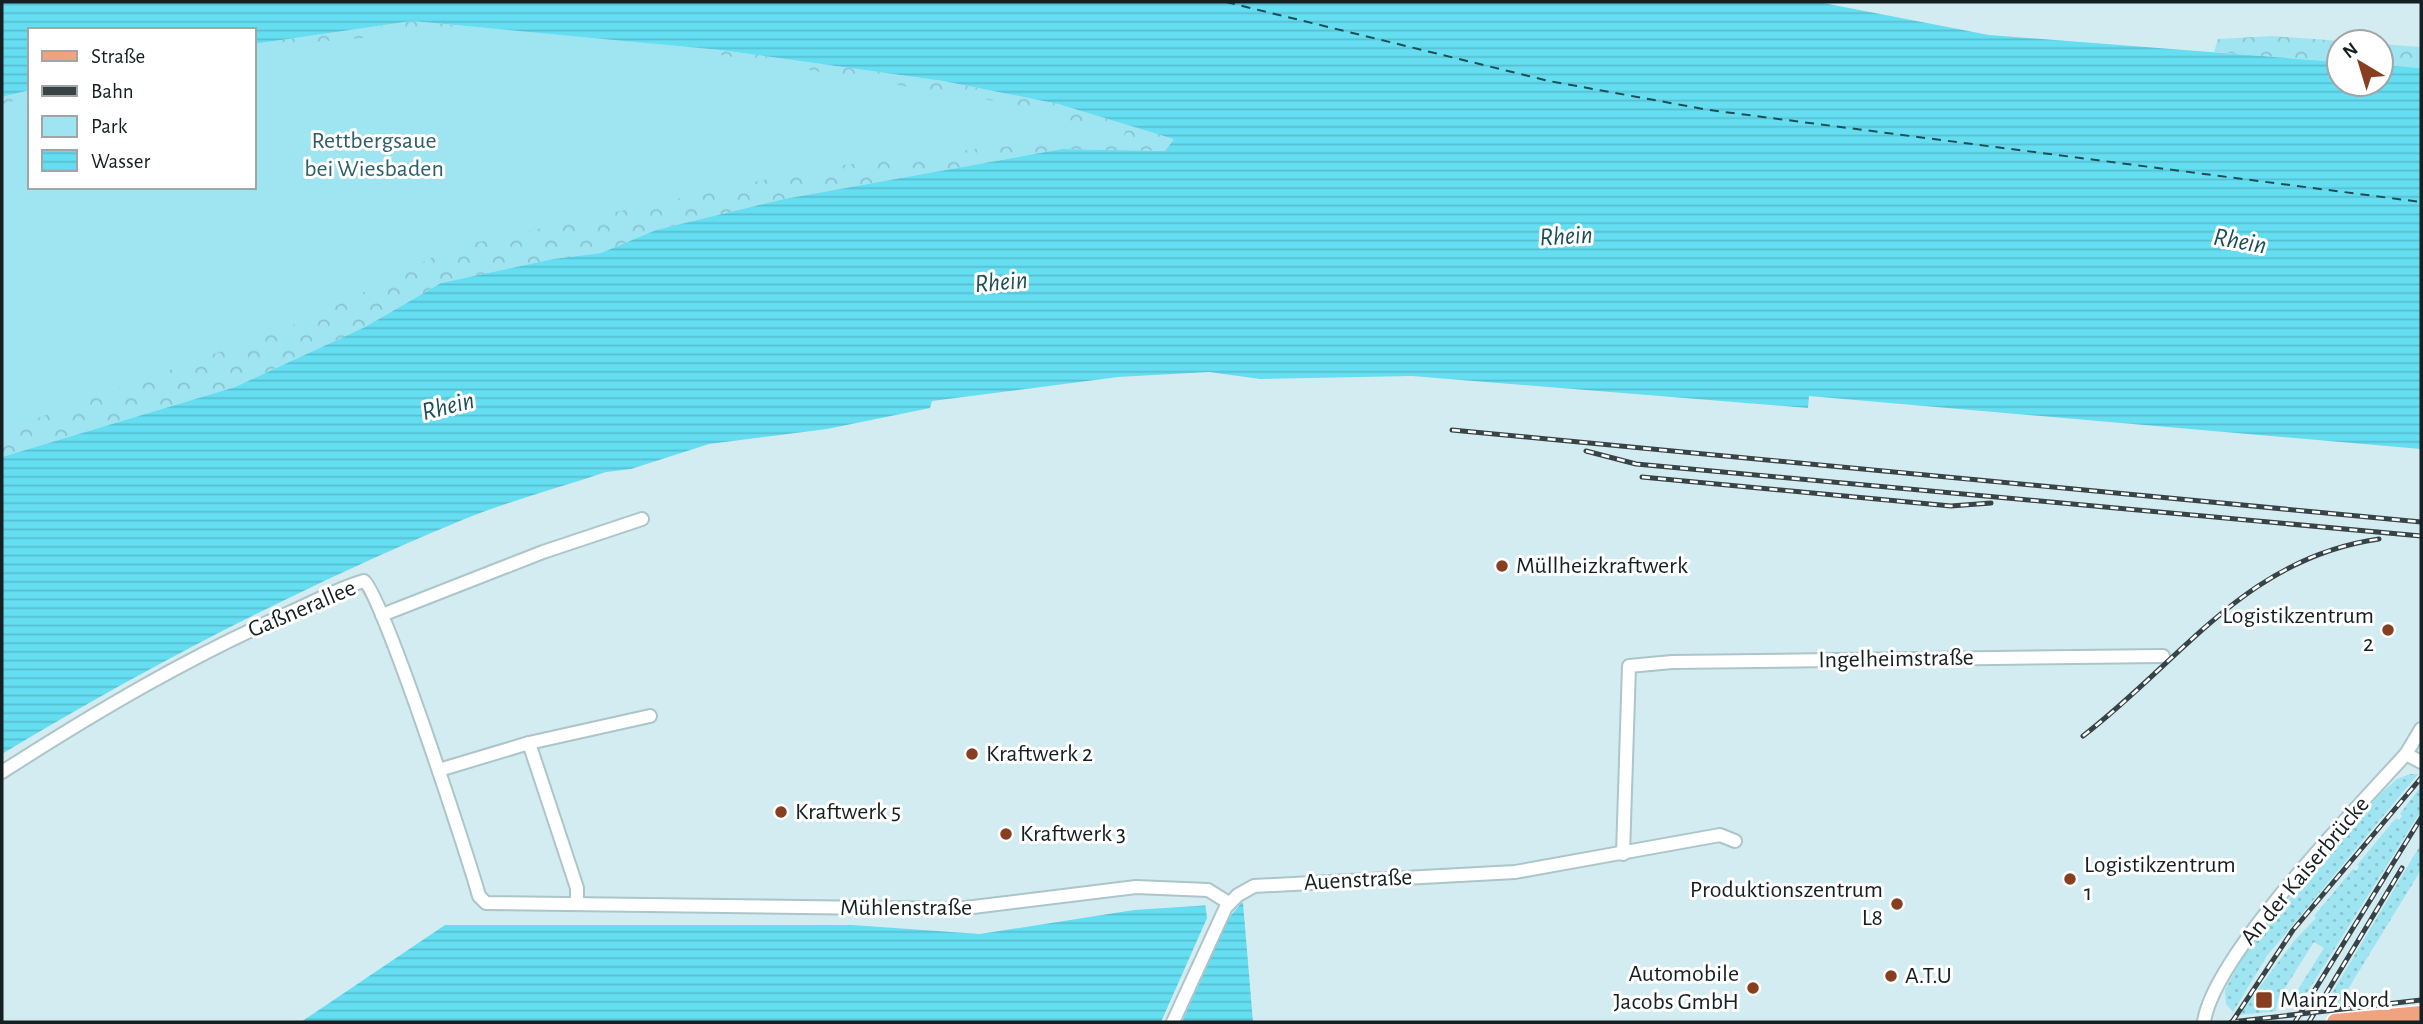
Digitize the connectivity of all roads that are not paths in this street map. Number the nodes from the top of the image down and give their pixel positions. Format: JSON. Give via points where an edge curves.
{"nodes":[{"id":1,"x":642,"y":519,"type":"dead end"},
{"id":2,"x":382,"y":615,"type":"junction"},
{"id":3,"x":2162,"y":656,"type":"dead end"},
{"id":4,"x":650,"y":716,"type":"dead end"},
{"id":5,"x":2421,"y":729,"type":"edge"},
{"id":6,"x":529,"y":743,"type":"junction"},
{"id":7,"x":2406,"y":754,"type":"junction"},
{"id":8,"x":2421,"y":762,"type":"edge"},
{"id":9,"x":439,"y":770,"type":"junction"},
{"id":10,"x":2,"y":772,"type":"edge"},
{"id":11,"x":1735,"y":841,"type":"dead end"},
{"id":12,"x":1623,"y":853,"type":"junction"},
{"id":13,"x":1229,"y":903,"type":"junction"},
{"id":14,"x":577,"y":904,"type":"junction"},
{"id":15,"x":2421,"y":1014,"type":"edge"},
{"id":16,"x":1173,"y":1022,"type":"edge"},
{"id":17,"x":2204,"y":1022,"type":"edge"},
{"id":18,"x":2335,"y":1022,"type":"edge"}],
"edges":[{"from":1,"to":2,"type":"street","name":"Gaßnerallee"},
{"from":2,"to":9,"type":"street","name":"Mühlenstraße"},
{"from":2,"to":10,"type":"street","name":"Gaßnerallee","via":[[370,584],[360,582],[209,652]]},
{"from":3,"to":12,"type":"street","name":"Ingelheimstraße","via":[[1672,662],[1629,667]]},
{"from":4,"to":6,"type":"street"},
{"from":5,"to":7,"type":"street","name":"An der Kaiserbrücke"},
{"from":6,"to":9,"type":"street"},
{"from":6,"to":14,"type":"street","via":[[577,888]]},
{"from":7,"to":8,"type":"street"},
{"from":7,"to":17,"type":"street","name":"An der Kaiserbrücke","via":[[2258,926],[2217,982]]},
{"from":9,"to":14,"type":"street","name":"Mühlenstraße","via":[[483,902]]},
{"from":11,"to":12,"type":"street","name":"Auenstraße","via":[[1720,835]]},
{"from":12,"to":13,"type":"street","name":"Auenstraße","via":[[1515,872],[1267,884],[1243,891]]},
{"from":13,"to":14,"type":"street","name":"Mühlenstraße","via":[[1208,890],[1164,888],[1113,889],[957,909]]},
{"from":13,"to":16,"type":"street"},
{"from":15,"to":18,"type":"main road"}]}
